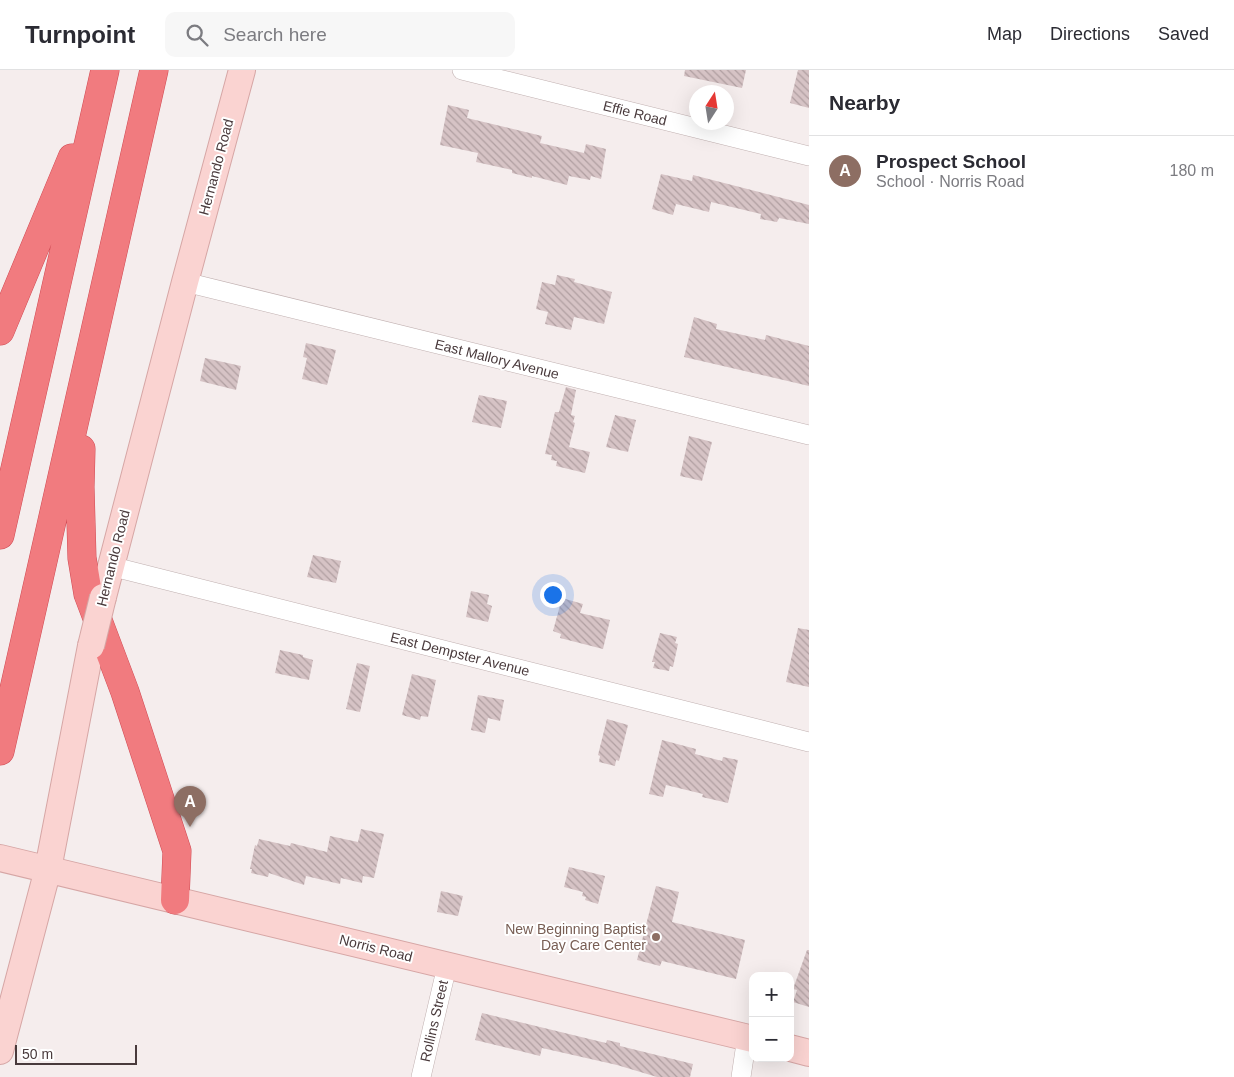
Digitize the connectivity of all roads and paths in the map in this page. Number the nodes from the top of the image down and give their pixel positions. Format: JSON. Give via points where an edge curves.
{"nodes":[{"id":1,"x":154,"y":70,"type":"edge"},
{"id":2,"x":242,"y":70,"type":"edge"},
{"id":3,"x":462,"y":70,"type":"edge"},
{"id":4,"x":103,"y":79,"type":"edge"},
{"id":5,"x":809,"y":156,"type":"edge"},
{"id":6,"x":185,"y":282,"type":"junction"},
{"id":7,"x":0,"y":331,"type":"edge"},
{"id":8,"x":84,"y":384,"type":"junction"},
{"id":9,"x":809,"y":435,"type":"edge"},
{"id":10,"x":0,"y":535,"type":"edge"},
{"id":11,"x":110,"y":566,"type":"junction"},
{"id":12,"x":809,"y":742,"type":"edge"},
{"id":13,"x":0,"y":751,"type":"edge"},
{"id":14,"x":9,"y":860,"type":"edge"},
{"id":15,"x":48,"y":869,"type":"junction"},
{"id":16,"x":175,"y":900,"type":"junction"},
{"id":17,"x":447,"y":966,"type":"junction"},
{"id":18,"x":749,"y":1038,"type":"edge"},
{"id":19,"x":749,"y":1042,"type":"edge"},
{"id":20,"x":794,"y":1049,"type":"edge"},
{"id":21,"x":0,"y":1051,"type":"edge"},
{"id":22,"x":809,"y":1053,"type":"edge"},
{"id":23,"x":421,"y":1077,"type":"edge"},
{"id":24,"x":741,"y":1077,"type":"edge"}],
"edges":[{"from":1,"to":8,"type":"highway"},
{"from":2,"to":6,"type":"main road","name":"Hernando Road"},
{"from":3,"to":5,"type":"street","name":"Effie Road"},
{"from":4,"to":7,"type":"highway"},
{"from":4,"to":10,"type":"highway"},
{"from":6,"to":9,"type":"street","name":"East Mallory Avenue"},
{"from":6,"to":11,"type":"main road","name":"Hernando Road"},
{"from":8,"to":13,"type":"highway"},
{"from":8,"to":16,"type":"highway","via":[[80,487],[82,558],[88,594],[125,692],[177,851]]},
{"from":11,"to":12,"type":"street","name":"East Dempster Avenue"},
{"from":11,"to":15,"type":"main road","name":"Hernando Road","bridge":true,"via":[[91,646]]},
{"from":14,"to":15,"type":"main road","name":"Norris Road"},
{"from":15,"to":16,"type":"main road","name":"Norris Road"},
{"from":15,"to":21,"type":"main road","name":"Hernando Road"},
{"from":16,"to":17,"type":"main road","name":"Norris Road"},
{"from":17,"to":18,"type":"main road","name":"Norris Road"},
{"from":17,"to":23,"type":"street","name":"Rollins Street"},
{"from":19,"to":24,"type":"street"},
{"from":20,"to":22,"type":"main road"}]}
